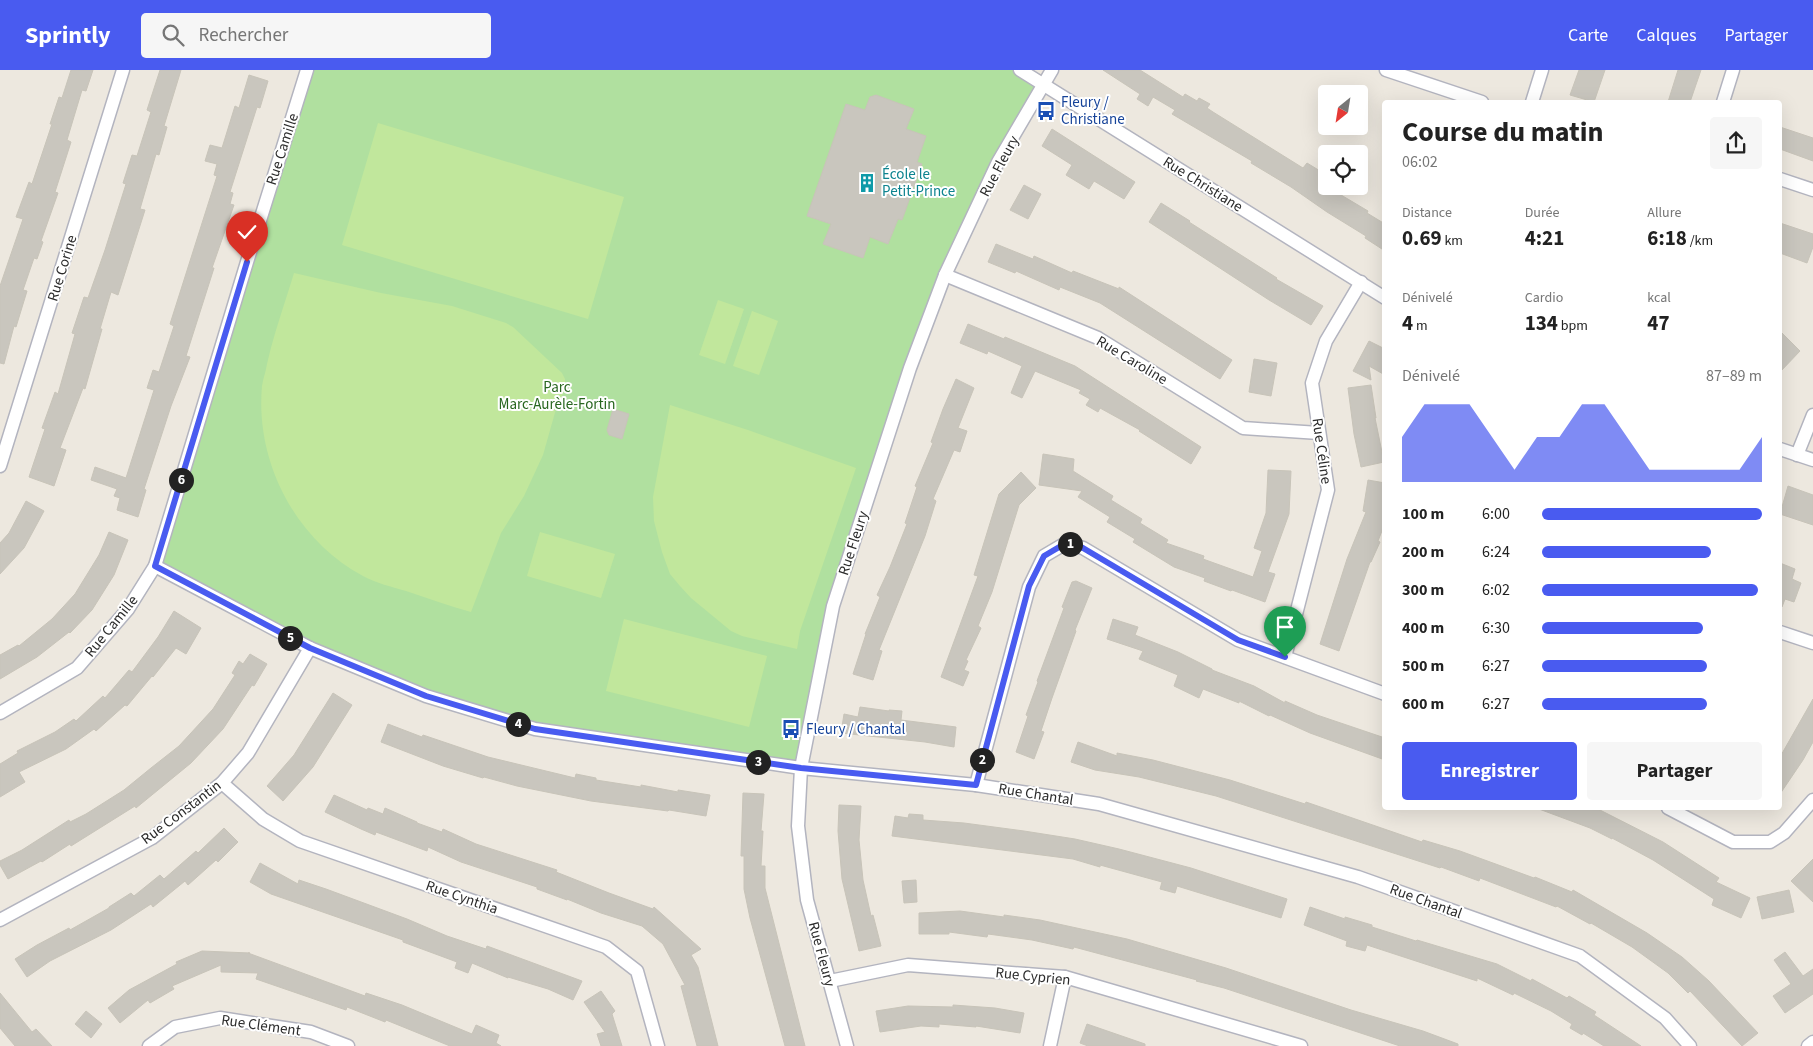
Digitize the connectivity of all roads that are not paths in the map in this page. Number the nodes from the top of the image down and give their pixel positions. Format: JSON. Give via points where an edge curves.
{"nodes":[{"id":1,"x":123,"y":70,"type":"edge"},
{"id":2,"x":307,"y":70,"type":"edge"},
{"id":3,"x":1020,"y":70,"type":"edge"},
{"id":4,"x":1052,"y":70,"type":"edge"},
{"id":5,"x":1386,"y":70,"type":"edge"},
{"id":6,"x":1542,"y":70,"type":"edge"},
{"id":7,"x":1733,"y":70,"type":"edge"},
{"id":8,"x":1045,"y":85,"type":"junction"},
{"id":9,"x":1476,"y":100,"type":"edge"},
{"id":10,"x":1533,"y":100,"type":"edge"},
{"id":11,"x":1724,"y":100,"type":"edge"},
{"id":12,"x":1782,"y":180,"type":"edge"},
{"id":13,"x":1813,"y":190,"type":"edge"},
{"id":14,"x":945,"y":275,"type":"junction"},
{"id":15,"x":1361,"y":282,"type":"junction"},
{"id":16,"x":1382,"y":296,"type":"edge"},
{"id":17,"x":1813,"y":415,"type":"edge"},
{"id":18,"x":1319,"y":433,"type":"junction"},
{"id":19,"x":1782,"y":450,"type":"edge"},
{"id":20,"x":1797,"y":455,"type":"junction"},
{"id":21,"x":1813,"y":460,"type":"edge"},
{"id":22,"x":0,"y":466,"type":"edge"},
{"id":23,"x":155,"y":566,"type":"junction"},
{"id":24,"x":1782,"y":633,"type":"edge"},
{"id":25,"x":1813,"y":643,"type":"edge"},
{"id":26,"x":310,"y":648,"type":"junction"},
{"id":27,"x":1285,"y":657,"type":"junction"},
{"id":28,"x":1382,"y":693,"type":"edge"},
{"id":29,"x":0,"y":713,"type":"edge"},
{"id":30,"x":801,"y":768,"type":"junction"},
{"id":31,"x":222,"y":783,"type":"junction"},
{"id":32,"x":976,"y":785,"type":"junction"},
{"id":33,"x":1813,"y":800,"type":"edge"},
{"id":34,"x":1672,"y":810,"type":"edge"},
{"id":35,"x":0,"y":920,"type":"edge"},
{"id":36,"x":1065,"y":977,"type":"junction"},
{"id":37,"x":830,"y":981,"type":"junction"},
{"id":38,"x":1260,"y":1040,"type":"edge"},
{"id":39,"x":1813,"y":1042,"type":"edge"},
{"id":40,"x":149,"y":1046,"type":"edge"},
{"id":41,"x":348,"y":1046,"type":"edge"},
{"id":42,"x":658,"y":1046,"type":"edge"},
{"id":43,"x":847,"y":1046,"type":"edge"},
{"id":44,"x":1050,"y":1046,"type":"edge"},
{"id":45,"x":1301,"y":1046,"type":"edge"},
{"id":46,"x":1690,"y":1046,"type":"edge"},
{"id":47,"x":1808,"y":1046,"type":"edge"}],
"edges":[{"from":1,"to":22,"type":"street","name":"Rue Corine"},
{"from":2,"to":23,"type":"street","name":"Rue Camille"},
{"from":3,"to":8,"type":"street","name":"Rue Christiane"},
{"from":4,"to":8,"type":"street","name":"Rue Fleury"},
{"from":5,"to":9,"type":"street"},
{"from":6,"to":10,"type":"street"},
{"from":7,"to":11,"type":"street"},
{"from":8,"to":14,"type":"street","name":"Rue Fleury","via":[[998,162]]},
{"from":8,"to":15,"type":"street","name":"Rue Christiane"},
{"from":12,"to":13,"type":"street"},
{"from":14,"to":18,"type":"street","name":"Rue Caroline","via":[[1098,338],[1243,428]]},
{"from":14,"to":30,"type":"street","name":"Rue Fleury","via":[[910,368],[833,606]]},
{"from":15,"to":16,"type":"street","name":"Rue Christiane"},
{"from":15,"to":18,"type":"street","name":"Rue Céline","via":[[1326,341],[1312,383]]},
{"from":17,"to":20,"type":"street"},
{"from":18,"to":27,"type":"street","name":"Rue Céline","via":[[1328,490]]},
{"from":19,"to":20,"type":"street"},
{"from":20,"to":21,"type":"street"},
{"from":23,"to":26,"type":"street","name":"Rue Chantal"},
{"from":23,"to":29,"type":"street","name":"Rue Camille","via":[[128,609],[77,668]]},
{"from":24,"to":25,"type":"street"},
{"from":26,"to":30,"type":"street","name":"Rue Chantal","via":[[426,696],[535,729]]},
{"from":26,"to":31,"type":"street","name":"Rue Constantin","via":[[248,753]]},
{"from":27,"to":28,"type":"street"},
{"from":27,"to":32,"type":"street","via":[[1238,640],[1083,548],[1066,543],[1044,556],[1029,586]]},
{"from":30,"to":32,"type":"street","name":"Rue Chantal"},
{"from":30,"to":37,"type":"street","name":"Rue Fleury","via":[[798,826],[807,900]]},
{"from":31,"to":35,"type":"street","name":"Rue Constantin","via":[[152,838]]},
{"from":31,"to":42,"type":"street","name":"Rue Cynthia","via":[[263,819],[300,841],[606,947],[637,971]]},
{"from":32,"to":46,"type":"street","name":"Rue Chantal","via":[[1099,804],[1348,874],[1580,956],[1666,1018]]},
{"from":33,"to":34,"type":"street","via":[[1784,833],[1770,842],[1733,842]]},
{"from":36,"to":37,"type":"street","name":"Rue Cyprien","via":[[908,965]]},
{"from":36,"to":38,"type":"street","name":"Rue Cyprien"},
{"from":36,"to":44,"type":"street"},
{"from":37,"to":43,"type":"street","name":"Rue Fleury"},
{"from":38,"to":45,"type":"street","name":"Rue Cyprien"},
{"from":39,"to":47,"type":"street"},
{"from":40,"to":41,"type":"street","name":"Rue Clément","via":[[175,1027],[220,1018],[311,1032]]}]}
